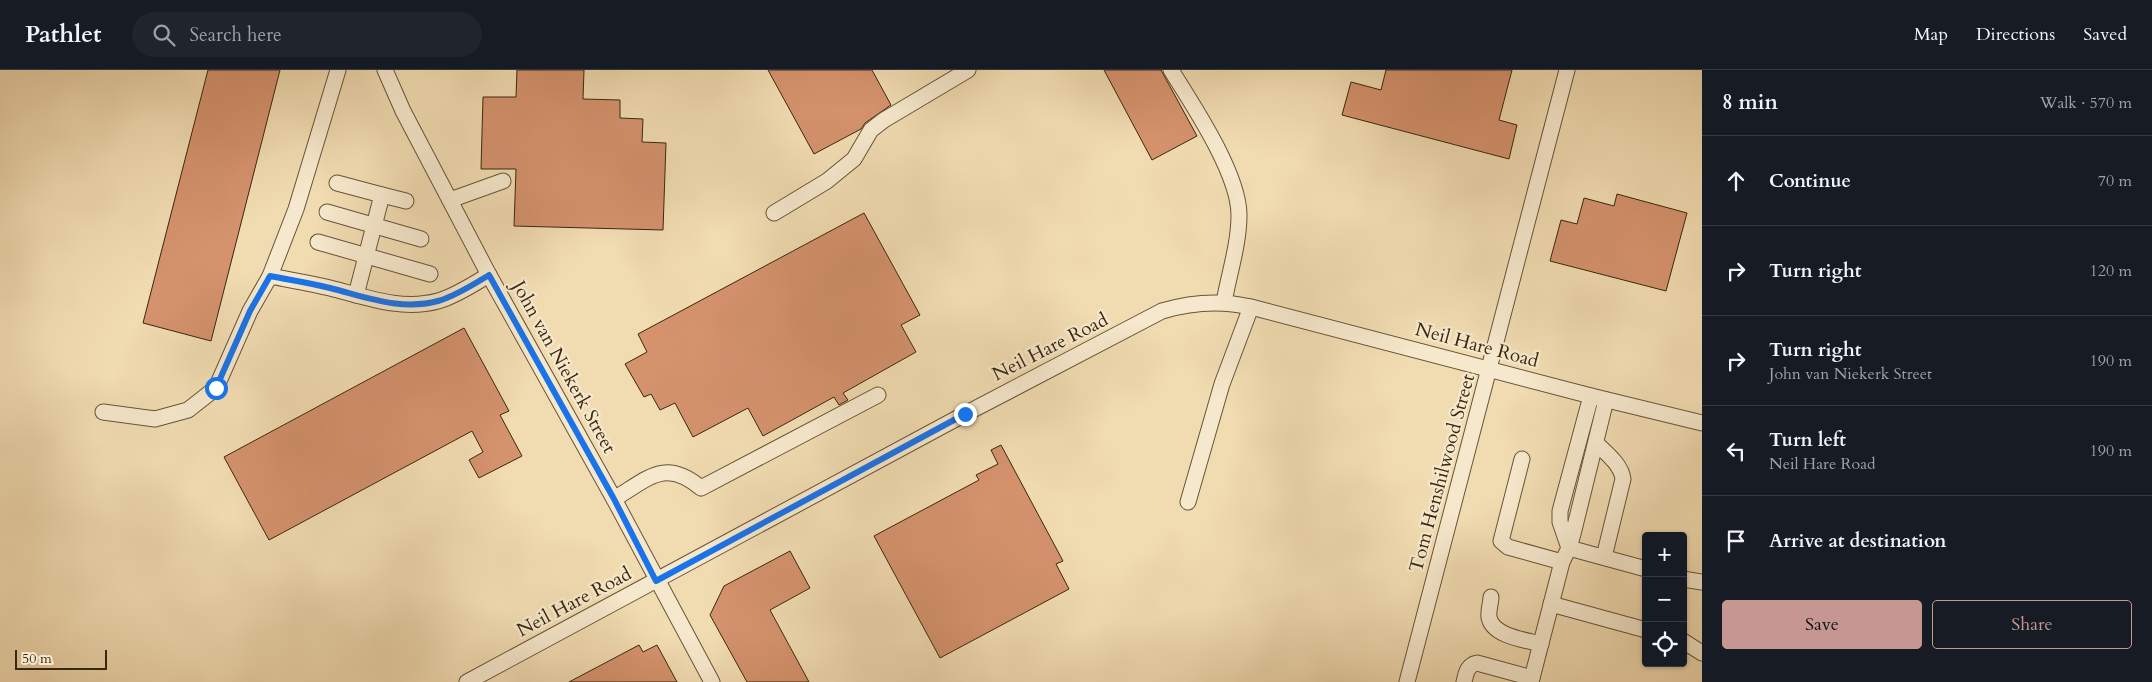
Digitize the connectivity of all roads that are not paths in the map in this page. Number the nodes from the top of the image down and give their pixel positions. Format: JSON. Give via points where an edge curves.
{"nodes":[{"id":1,"x":338,"y":70,"type":"edge"},
{"id":2,"x":385,"y":70,"type":"edge"},
{"id":3,"x":968,"y":70,"type":"edge"},
{"id":4,"x":1171,"y":70,"type":"edge"},
{"id":5,"x":1568,"y":70,"type":"edge"},
{"id":6,"x":503,"y":181,"type":"dead end"},
{"id":7,"x":337,"y":183,"type":"dead end"},
{"id":8,"x":382,"y":195,"type":"junction"},
{"id":9,"x":406,"y":200,"type":"dead end"},
{"id":10,"x":450,"y":200,"type":"junction"},
{"id":11,"x":328,"y":212,"type":"dead end"},
{"id":12,"x":774,"y":213,"type":"dead end"},
{"id":13,"x":375,"y":226,"type":"junction"},
{"id":14,"x":421,"y":239,"type":"dead end"},
{"id":15,"x":318,"y":242,"type":"dead end"},
{"id":16,"x":367,"y":257,"type":"junction"},
{"id":17,"x":430,"y":274,"type":"dead end"},
{"id":18,"x":489,"y":275,"type":"junction"},
{"id":19,"x":270,"y":276,"type":"junction"},
{"id":20,"x":356,"y":295,"type":"junction"},
{"id":21,"x":1224,"y":302,"type":"junction"},
{"id":22,"x":1251,"y":307,"type":"junction"},
{"id":23,"x":1490,"y":369,"type":"junction"},
{"id":24,"x":878,"y":395,"type":"dead end"},
{"id":25,"x":1591,"y":396,"type":"junction"},
{"id":26,"x":1606,"y":400,"type":"junction"},
{"id":27,"x":103,"y":412,"type":"dead end"},
{"id":28,"x":1702,"y":423,"type":"edge"},
{"id":29,"x":1596,"y":443,"type":"junction"},
{"id":30,"x":1522,"y":459,"type":"dead end"},
{"id":31,"x":1573,"y":460,"type":"junction"},
{"id":32,"x":1591,"y":464,"type":"junction"},
{"id":33,"x":614,"y":499,"type":"junction"},
{"id":34,"x":1188,"y":502,"type":"dead end"},
{"id":35,"x":1561,"y":506,"type":"junction"},
{"id":36,"x":1579,"y":510,"type":"junction"},
{"id":37,"x":1570,"y":548,"type":"junction"},
{"id":38,"x":1604,"y":557,"type":"junction"},
{"id":39,"x":1562,"y":562,"type":"junction"},
{"id":40,"x":1642,"y":568,"type":"edge"},
{"id":41,"x":1687,"y":580,"type":"edge"},
{"id":42,"x":656,"y":581,"type":"junction"},
{"id":43,"x":1702,"y":582,"type":"edge"},
{"id":44,"x":1491,"y":597,"type":"dead end"},
{"id":45,"x":1551,"y":604,"type":"junction"},
{"id":46,"x":1642,"y":629,"type":"edge"},
{"id":47,"x":1540,"y":644,"type":"junction"},
{"id":48,"x":1687,"y":644,"type":"edge"},
{"id":49,"x":1702,"y":653,"type":"edge"},
{"id":50,"x":1531,"y":680,"type":"edge"},
{"id":51,"x":467,"y":682,"type":"edge"},
{"id":52,"x":712,"y":682,"type":"edge"},
{"id":53,"x":1407,"y":682,"type":"edge"},
{"id":54,"x":1464,"y":682,"type":"edge"}],
"edges":[{"from":1,"to":19,"type":"street","via":[[296,209]]},
{"from":2,"to":10,"type":"street","name":"John van Niekerk Street"},
{"from":3,"to":12,"type":"street","via":[[884,120],[871,130],[854,159],[827,181]]},
{"from":4,"to":21,"type":"street","via":[[1209,132],[1236,198],[1238,236]]},
{"from":5,"to":23,"type":"street","name":"Tom Henshilwood Street"},
{"from":6,"to":10,"type":"street"},
{"from":7,"to":8,"type":"street"},
{"from":8,"to":9,"type":"street"},
{"from":8,"to":13,"type":"street"},
{"from":10,"to":18,"type":"street","name":"John van Niekerk Street"},
{"from":11,"to":13,"type":"street"},
{"from":13,"to":14,"type":"street"},
{"from":13,"to":16,"type":"street"},
{"from":15,"to":16,"type":"street"},
{"from":16,"to":17,"type":"street"},
{"from":16,"to":20,"type":"street"},
{"from":18,"to":20,"type":"street","via":[[440,301],[417,305],[391,304]]},
{"from":18,"to":33,"type":"street","name":"John van Niekerk Street"},
{"from":19,"to":20,"type":"street"},
{"from":19,"to":27,"type":"street","via":[[250,311],[216,388],[188,410],[155,419]]},
{"from":21,"to":22,"type":"street","name":"Neil Hare Road"},
{"from":21,"to":42,"type":"street","name":"Neil Hare Road","via":[[1200,302],[1162,312]]},
{"from":22,"to":23,"type":"street","name":"Neil Hare Road"},
{"from":22,"to":34,"type":"street","via":[[1222,384]]},
{"from":23,"to":25,"type":"street","name":"Neil Hare Road"},
{"from":23,"to":53,"type":"street","name":"Tom Henshilwood Street"},
{"from":24,"to":33,"type":"street","via":[[701,488],[688,477],[671,472],[658,473]]},
{"from":25,"to":26,"type":"street","name":"Neil Hare Road"},
{"from":25,"to":31,"type":"street"},
{"from":26,"to":28,"type":"street","name":"Neil Hare Road"},
{"from":26,"to":29,"type":"street"},
{"from":29,"to":32,"type":"street"},
{"from":29,"to":38,"type":"street","via":[[1617,464],[1623,479]]},
{"from":30,"to":39,"type":"street","via":[[1502,540],[1508,547]]},
{"from":31,"to":32,"type":"street"},
{"from":31,"to":35,"type":"street"},
{"from":32,"to":36,"type":"street"},
{"from":33,"to":42,"type":"street","name":"John van Niekerk Street"},
{"from":35,"to":36,"type":"street"},
{"from":35,"to":37,"type":"street","via":[[1560,522]]},
{"from":36,"to":37,"type":"street"},
{"from":37,"to":38,"type":"street"},
{"from":37,"to":39,"type":"street"},
{"from":38,"to":40,"type":"street"},
{"from":39,"to":45,"type":"street"},
{"from":41,"to":43,"type":"street"},
{"from":42,"to":51,"type":"street","name":"Neil Hare Road"},
{"from":42,"to":52,"type":"street","name":"John van Niekerk Street"},
{"from":44,"to":47,"type":"street","via":[[1488,618],[1493,625],[1503,634]]},
{"from":45,"to":46,"type":"street"},
{"from":45,"to":47,"type":"street"},
{"from":47,"to":50,"type":"street"},
{"from":48,"to":49,"type":"street"},
{"from":50,"to":54,"type":"street","via":[[1477,663],[1471,665]]}]}
